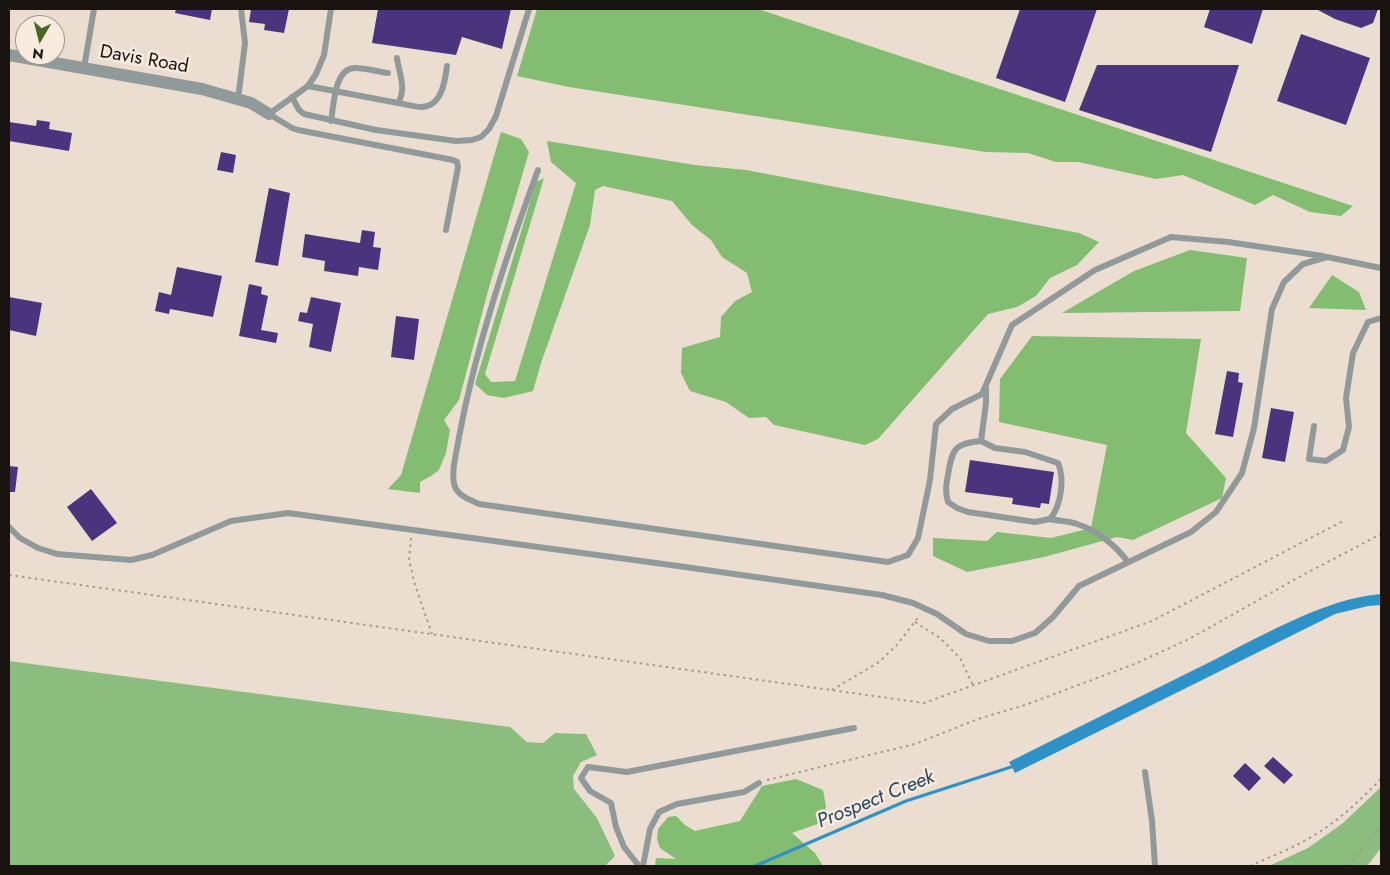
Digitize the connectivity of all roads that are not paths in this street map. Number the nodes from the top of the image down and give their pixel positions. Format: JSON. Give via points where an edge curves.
{"nodes":[{"id":1,"x":94,"y":9,"type":"edge"},
{"id":2,"x":241,"y":9,"type":"edge"},
{"id":3,"x":331,"y":9,"type":"edge"},
{"id":4,"x":529,"y":9,"type":"edge"},
{"id":5,"x":9,"y":55,"type":"edge"},
{"id":6,"x":397,"y":58,"type":"dead end"},
{"id":7,"x":447,"y":66,"type":"dead end"},
{"id":8,"x":84,"y":68,"type":"junction"},
{"id":9,"x":388,"y":74,"type":"dead end"},
{"id":10,"x":308,"y":86,"type":"junction"},
{"id":11,"x":336,"y":92,"type":"junction"},
{"id":12,"x":292,"y":97,"type":"junction"},
{"id":13,"x":238,"y":99,"type":"junction"},
{"id":14,"x":398,"y":103,"type":"junction"},
{"id":15,"x":269,"y":114,"type":"junction"},
{"id":16,"x":331,"y":121,"type":"junction"},
{"id":17,"x":538,"y":170,"type":"dead end"},
{"id":18,"x":446,"y":230,"type":"dead end"},
{"id":19,"x":1327,"y":257,"type":"junction"},
{"id":20,"x":1381,"y":268,"type":"edge"},
{"id":21,"x":1381,"y":318,"type":"edge"},
{"id":22,"x":986,"y":386,"type":"junction"},
{"id":23,"x":1314,"y":426,"type":"dead end"},
{"id":24,"x":981,"y":441,"type":"junction"},
{"id":25,"x":1050,"y":519,"type":"junction"},
{"id":26,"x":9,"y":527,"type":"edge"},
{"id":27,"x":1128,"y":562,"type":"junction"},
{"id":28,"x":854,"y":728,"type":"dead end"},
{"id":29,"x":1145,"y":772,"type":"dead end"},
{"id":30,"x":758,"y":782,"type":"road end"},
{"id":31,"x":639,"y":866,"type":"edge"},
{"id":32,"x":643,"y":866,"type":"edge"},
{"id":33,"x":1155,"y":866,"type":"edge"}],
"edges":[{"from":1,"to":8,"type":"lane"},
{"from":2,"to":13,"type":"lane","via":[[245,43]]},
{"from":3,"to":10,"type":"lane","via":[[324,55]]},
{"from":4,"to":16,"type":"lane","via":[[496,116],[490,129],[481,137],[456,141]]},
{"from":5,"to":8,"type":"street","name":"Davis Road"},
{"from":6,"to":14,"type":"lane","via":[[404,88]]},
{"from":7,"to":14,"type":"lane","via":[[444,88],[438,99],[422,107]]},
{"from":8,"to":13,"type":"street","name":"Davis Road","via":[[202,89]]},
{"from":9,"to":11,"type":"lane","via":[[354,68],[339,78]]},
{"from":10,"to":11,"type":"lane"},
{"from":10,"to":12,"type":"lane"},
{"from":11,"to":14,"type":"lane"},
{"from":11,"to":16,"type":"lane"},
{"from":12,"to":15,"type":"lane"},
{"from":12,"to":16,"type":"lane","via":[[304,114]]},
{"from":13,"to":15,"type":"street","name":"Davis Road"},
{"from":15,"to":18,"type":"lane","via":[[298,130],[456,162],[458,167]]},
{"from":17,"to":22,"type":"lane","via":[[480,346],[462,420],[454,468],[455,487],[464,498],[479,504],[888,562],[908,555],[918,538],[930,480],[936,424],[952,409],[982,394]]},
{"from":19,"to":20,"type":"lane"},
{"from":19,"to":22,"type":"lane","via":[[1171,237],[1095,270],[1012,325]]},
{"from":19,"to":27,"type":"lane","via":[[1303,264],[1284,282],[1272,309],[1254,428],[1242,473],[1216,512],[1191,532]]},
{"from":21,"to":23,"type":"lane","via":[[1368,322],[1353,354],[1346,398],[1349,427],[1343,450],[1326,460],[1308,459]]},
{"from":22,"to":24,"type":"lane"},
{"from":24,"to":25,"type":"lane","via":[[995,448],[1025,452],[1058,463],[1062,472],[1060,489],[1056,512]]},
{"from":24,"to":25,"type":"lane","via":[[968,442],[951,455],[945,493],[948,502],[968,512],[1035,522]]},
{"from":25,"to":27,"type":"lane","via":[[1086,528],[1116,547]]},
{"from":26,"to":27,"type":"lane","via":[[38,548],[58,554],[132,560],[152,555],[230,521],[288,513],[882,595],[913,603],[937,614],[966,634],[989,641],[1012,641],[1034,633],[1053,617],[1079,586]]},
{"from":28,"to":31,"type":"lane","via":[[627,772],[588,767],[581,778],[590,791],[610,803],[624,847]]},
{"from":29,"to":33,"type":"lane"},
{"from":30,"to":32,"type":"lane","via":[[744,792],[677,804],[659,812],[650,829]]}]}
